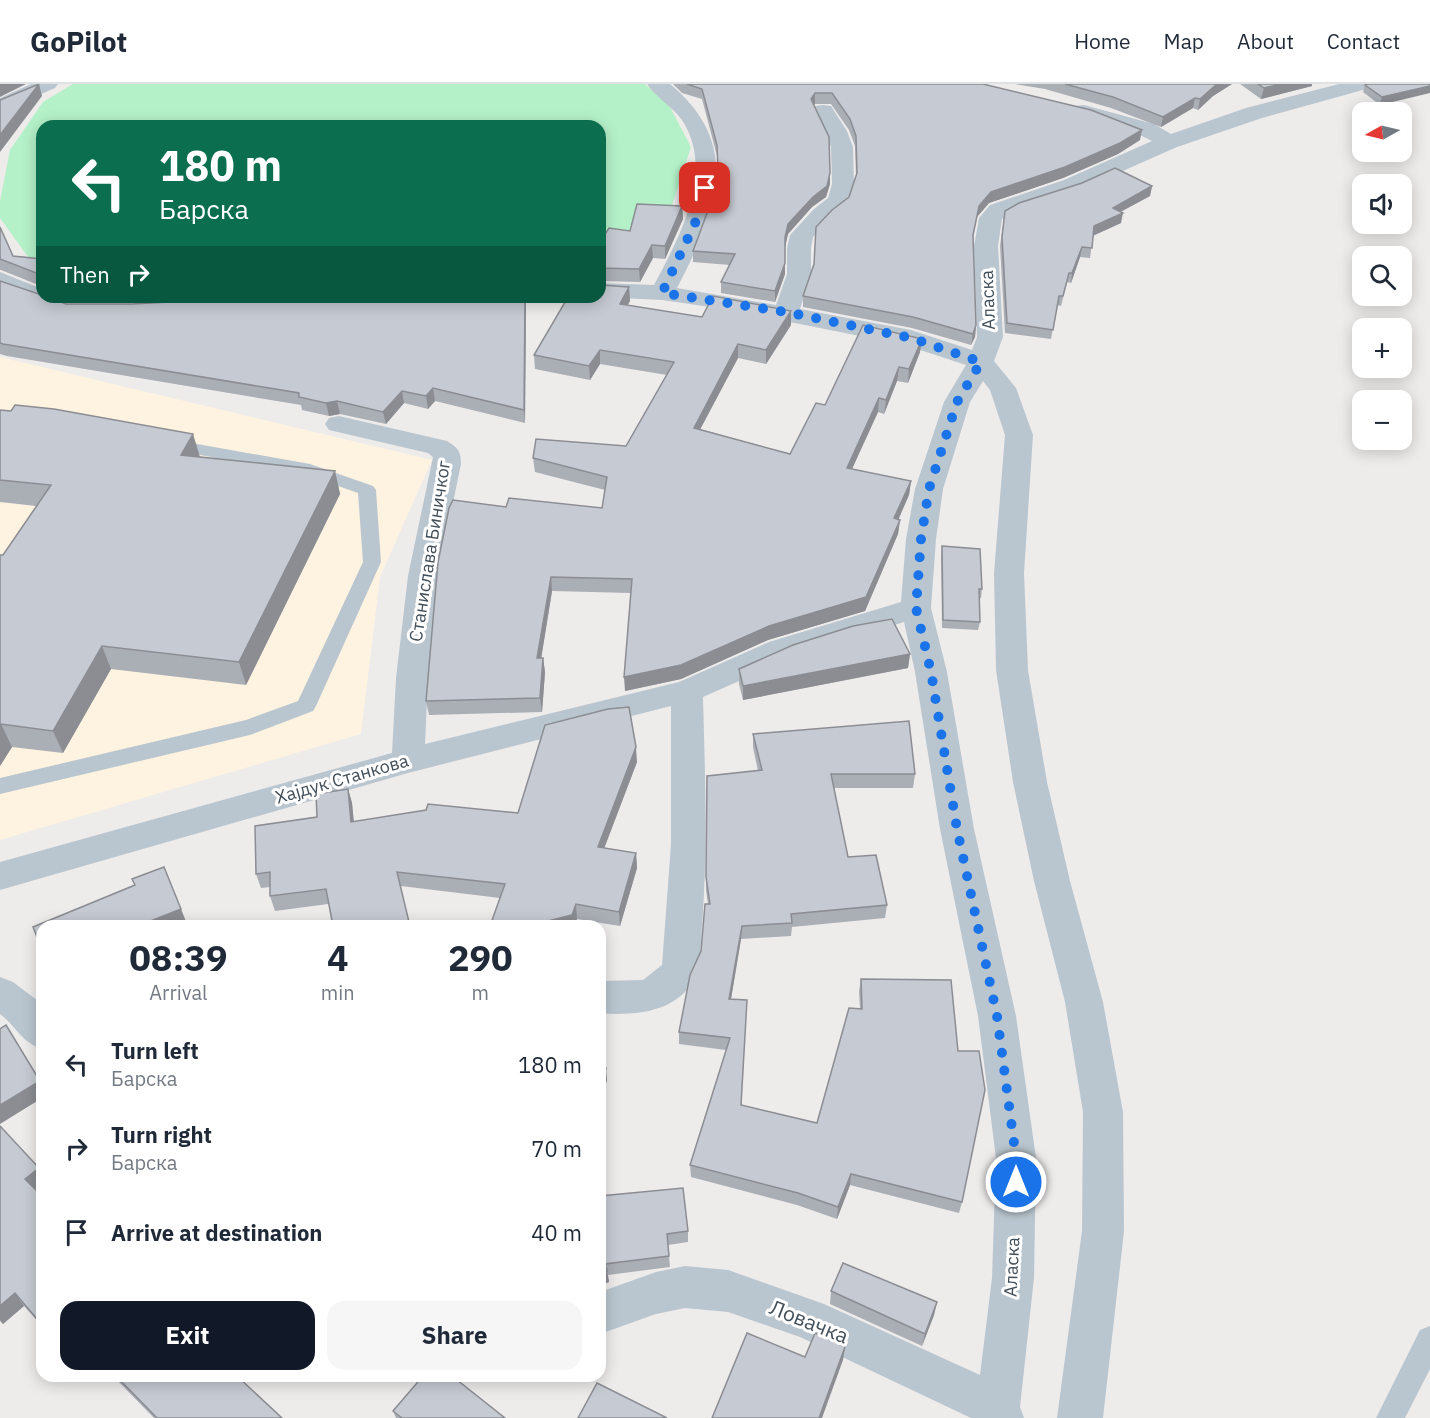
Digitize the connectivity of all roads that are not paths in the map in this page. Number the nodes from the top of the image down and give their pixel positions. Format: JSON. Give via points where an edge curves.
{"nodes":[{"id":1,"x":48,"y":84,"type":"edge"},
{"id":2,"x":657,"y":84,"type":"edge"},
{"id":3,"x":1364,"y":84,"type":"edge"},
{"id":4,"x":0,"y":106,"type":"edge"},
{"id":5,"x":1065,"y":106,"type":"edge"},
{"id":6,"x":824,"y":111,"type":"dead end"},
{"id":7,"x":1169,"y":142,"type":"junction"},
{"id":8,"x":0,"y":279,"type":"edge"},
{"id":9,"x":606,"y":290,"type":"edge"},
{"id":10,"x":662,"y":293,"type":"junction"},
{"id":11,"x":36,"y":295,"type":"edge"},
{"id":12,"x":58,"y":303,"type":"edge"},
{"id":13,"x":70,"y":307,"type":"edge"},
{"id":14,"x":786,"y":312,"type":"junction"},
{"id":15,"x":981,"y":362,"type":"junction"},
{"id":16,"x":339,"y":424,"type":"dead end"},
{"id":17,"x":149,"y":441,"type":"edge"},
{"id":18,"x":916,"y":608,"type":"junction"},
{"id":19,"x":687,"y":691,"type":"junction"},
{"id":20,"x":408,"y":761,"type":"junction"},
{"id":21,"x":0,"y":786,"type":"edge"},
{"id":22,"x":0,"y":876,"type":"edge"},
{"id":23,"x":0,"y":993,"type":"edge"},
{"id":24,"x":606,"y":998,"type":"edge"},
{"id":25,"x":36,"y":1025,"type":"edge"},
{"id":26,"x":606,"y":1311,"type":"edge"},
{"id":27,"x":1430,"y":1340,"type":"edge"},
{"id":28,"x":998,"y":1414,"type":"edge"},
{"id":29,"x":1080,"y":1418,"type":"edge"},
{"id":30,"x":1390,"y":1418,"type":"edge"}],
"edges":[{"from":1,"to":4,"type":"street"},
{"from":2,"to":10,"type":"street","via":[[695,122],[704,144],[705,162],[705,188],[696,221]]},
{"from":3,"to":7,"type":"street","name":"Аласка","via":[[1254,113]]},
{"from":5,"to":7,"type":"street","via":[[1146,129]]},
{"from":6,"to":14,"type":"street","via":[[842,147],[843,184],[839,201],[802,235],[799,274]]},
{"from":7,"to":15,"type":"street","name":"Аласка","via":[[1072,185],[1009,205],[991,218],[986,246],[990,337]]},
{"from":8,"to":11,"type":"street"},
{"from":9,"to":10,"type":"street"},
{"from":10,"to":14,"type":"street"},
{"from":12,"to":13,"type":"street"},
{"from":14,"to":15,"type":"street","via":[[911,338]]},
{"from":15,"to":18,"type":"street","name":"Аласка","via":[[957,402],[929,489]]},
{"from":15,"to":29,"type":"street","via":[[1003,388],[1019,435],[1009,573],[1012,670],[1030,782],[1084,1002],[1103,1112],[1103,1231]]},
{"from":16,"to":20,"type":"street","name":"Станислава Биничког","via":[[437,447],[447,453],[423,576]]},
{"from":17,"to":21,"type":"lane","via":[[310,470],[367,490],[372,562],[306,706],[250,727]]},
{"from":18,"to":19,"type":"street","name":"Хајдук Станкова","via":[[780,650]]},
{"from":18,"to":28,"type":"street","name":"Аласка","via":[[997,1016],[1016,1158],[1013,1278]]},
{"from":19,"to":20,"type":"street","name":"Хајдук Станкова"},
{"from":19,"to":24,"type":"street","via":[[687,906],[679,972],[651,994],[628,1000]]},
{"from":20,"to":22,"type":"street","name":"Хајдук Станкова"},
{"from":23,"to":25,"type":"street","via":[[25,1011]]},
{"from":26,"to":28,"type":"street","name":"Ловачка","via":[[686,1287],[728,1291],[808,1319]]},
{"from":27,"to":30,"type":"lane"}]}
